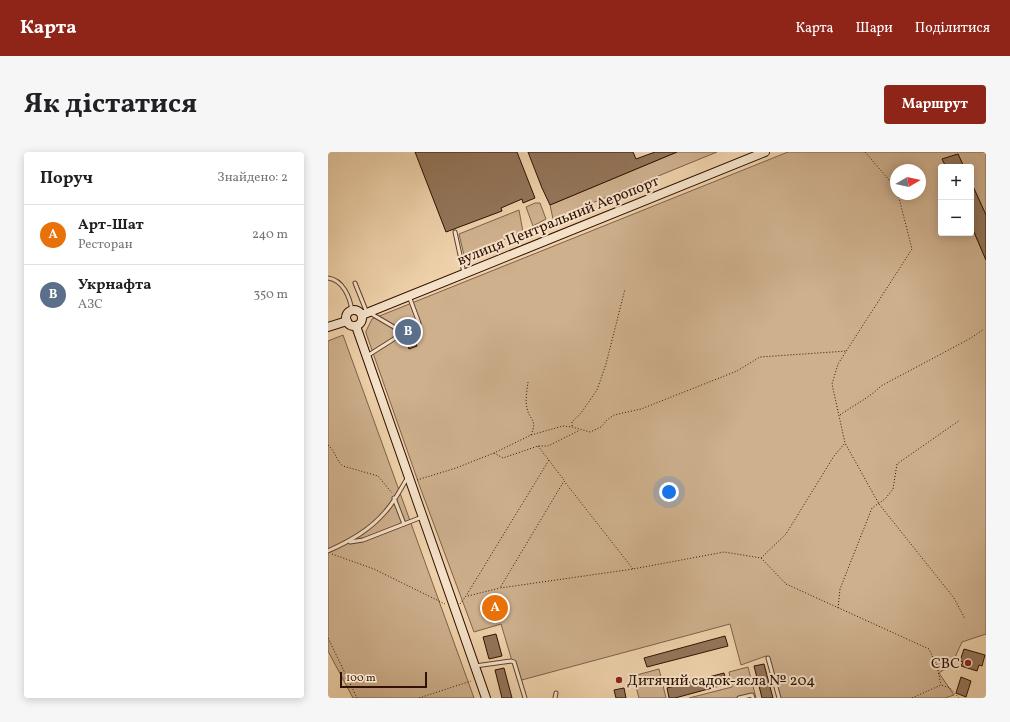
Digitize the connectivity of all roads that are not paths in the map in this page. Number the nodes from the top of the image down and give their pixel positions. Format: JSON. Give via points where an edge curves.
{"nodes":[{"id":1,"x":765,"y":152,"type":"edge"},
{"id":2,"x":753,"y":154,"type":"edge"},
{"id":3,"x":455,"y":232,"type":"dead end"},
{"id":4,"x":465,"y":273,"type":"junction"},
{"id":5,"x":328,"y":278,"type":"edge"},
{"id":6,"x":355,"y":283,"type":"dead end"},
{"id":7,"x":409,"y":296,"type":"junction"},
{"id":8,"x":352,"y":311,"type":"junction"},
{"id":9,"x":366,"y":314,"type":"junction"},
{"id":10,"x":347,"y":321,"type":"junction"},
{"id":11,"x":356,"y":326,"type":"junction"},
{"id":12,"x":410,"y":326,"type":"dead end"},
{"id":13,"x":328,"y":327,"type":"edge"},
{"id":14,"x":367,"y":356,"type":"junction"},
{"id":15,"x":410,"y":479,"type":"junction"},
{"id":16,"x":394,"y":498,"type":"junction"},
{"id":17,"x":423,"y":517,"type":"junction"},
{"id":18,"x":404,"y":524,"type":"junction"},
{"id":19,"x":348,"y":542,"type":"junction"},
{"id":20,"x":328,"y":552,"type":"edge"},
{"id":21,"x":768,"y":658,"type":"dead end"},
{"id":22,"x":475,"y":666,"type":"junction"},
{"id":23,"x":556,"y":693,"type":"dead end"},
{"id":24,"x":486,"y":698,"type":"edge"},
{"id":25,"x":525,"y":698,"type":"edge"},
{"id":26,"x":555,"y":698,"type":"edge"},
{"id":27,"x":739,"y":698,"type":"edge"},
{"id":28,"x":753,"y":698,"type":"edge"},
{"id":29,"x":779,"y":698,"type":"edge"}],
"edges":[{"from":1,"to":2,"type":"main road","name":"вулиця Центральний Аеропорт"},
{"from":2,"to":4,"type":"main road","name":"вулиця Центральний Аеропорт"},
{"from":3,"to":4,"type":"lane"},
{"from":4,"to":7,"type":"main road","name":"вулиця Центральний Аеропорт"},
{"from":5,"to":8,"type":"lane","via":[[335,280],[348,295]]},
{"from":6,"to":9,"type":"lane"},
{"from":7,"to":9,"type":"main road","name":"вулиця Центральний Аеропорт"},
{"from":7,"to":12,"type":"lane","via":[[419,323]]},
{"from":8,"to":9,"type":"main road"},
{"from":8,"to":10,"type":"main road","via":[[347,315]]},
{"from":9,"to":11,"type":"main road"},
{"from":9,"to":14,"type":"lane","via":[[401,330],[397,337]]},
{"from":10,"to":11,"type":"main road","via":[[350,325]]},
{"from":10,"to":13,"type":"main road"},
{"from":11,"to":14,"type":"main road"},
{"from":14,"to":15,"type":"main road"},
{"from":15,"to":16,"type":"lane"},
{"from":15,"to":17,"type":"main road"},
{"from":16,"to":18,"type":"lane"},
{"from":16,"to":19,"type":"lane","via":[[387,510],[367,530]]},
{"from":17,"to":18,"type":"lane"},
{"from":17,"to":22,"type":"main road"},
{"from":18,"to":19,"type":"lane","via":[[363,540]]},
{"from":19,"to":20,"type":"lane"},
{"from":21,"to":29,"type":"lane"},
{"from":22,"to":24,"type":"main road"},
{"from":22,"to":25,"type":"lane","via":[[511,660],[514,662]]},
{"from":23,"to":26,"type":"lane"},
{"from":27,"to":28,"type":"lane","via":[[752,695]]}]}
